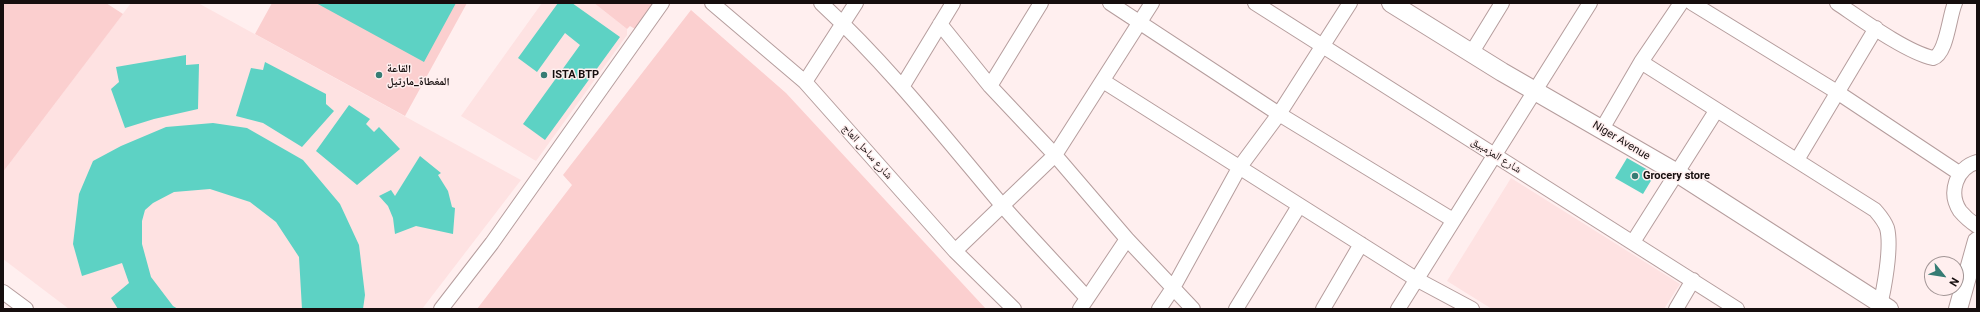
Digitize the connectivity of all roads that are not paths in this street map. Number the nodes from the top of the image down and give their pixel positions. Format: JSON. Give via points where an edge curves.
{"nodes":[{"id":1,"x":662,"y":3,"type":"edge"},
{"id":2,"x":712,"y":3,"type":"edge"},
{"id":3,"x":820,"y":3,"type":"edge"},
{"id":4,"x":856,"y":3,"type":"edge"},
{"id":5,"x":953,"y":3,"type":"edge"},
{"id":6,"x":1041,"y":3,"type":"edge"},
{"id":7,"x":1110,"y":3,"type":"edge"},
{"id":8,"x":1152,"y":3,"type":"edge"},
{"id":9,"x":1256,"y":3,"type":"edge"},
{"id":10,"x":1350,"y":3,"type":"edge"},
{"id":11,"x":1391,"y":3,"type":"edge"},
{"id":12,"x":1502,"y":3,"type":"edge"},
{"id":13,"x":1590,"y":3,"type":"edge"},
{"id":14,"x":1681,"y":3,"type":"edge"},
{"id":15,"x":1692,"y":3,"type":"edge"},
{"id":16,"x":1837,"y":3,"type":"edge"},
{"id":17,"x":1955,"y":3,"type":"edge"},
{"id":18,"x":1140,"y":22,"type":"junction"},
{"id":19,"x":843,"y":23,"type":"junction"},
{"id":20,"x":940,"y":24,"type":"junction"},
{"id":21,"x":1876,"y":28,"type":"junction"},
{"id":22,"x":1323,"y":46,"type":"junction"},
{"id":23,"x":1472,"y":52,"type":"junction"},
{"id":24,"x":1642,"y":62,"type":"junction"},
{"id":25,"x":1103,"y":81,"type":"junction"},
{"id":26,"x":805,"y":82,"type":"junction"},
{"id":27,"x":990,"y":86,"type":"junction"},
{"id":28,"x":902,"y":87,"type":"junction"},
{"id":29,"x":1535,"y":91,"type":"junction"},
{"id":30,"x":1837,"y":92,"type":"junction"},
{"id":31,"x":1716,"y":111,"type":"junction"},
{"id":32,"x":1279,"y":114,"type":"junction"},
{"id":33,"x":1602,"y":129,"type":"junction"},
{"id":34,"x":1494,"y":154,"type":"junction"},
{"id":35,"x":1055,"y":155,"type":"junction"},
{"id":36,"x":1797,"y":160,"type":"junction"},
{"id":37,"x":1977,"y":162,"type":"edge"},
{"id":38,"x":1239,"y":168,"type":"junction"},
{"id":39,"x":1677,"y":174,"type":"junction"},
{"id":40,"x":1959,"y":174,"type":"junction"},
{"id":41,"x":1003,"y":206,"type":"junction"},
{"id":42,"x":1299,"y":206,"type":"junction"},
{"id":43,"x":1453,"y":220,"type":"junction"},
{"id":44,"x":1977,"y":226,"type":"edge"},
{"id":45,"x":1127,"y":239,"type":"junction"},
{"id":46,"x":1977,"y":241,"type":"edge"},
{"id":47,"x":1633,"y":242,"type":"junction"},
{"id":48,"x":1361,"y":244,"type":"junction"},
{"id":49,"x":955,"y":251,"type":"junction"},
{"id":50,"x":1416,"y":279,"type":"junction"},
{"id":51,"x":1693,"y":280,"type":"junction"},
{"id":52,"x":1173,"y":288,"type":"junction"},
{"id":53,"x":3,"y":292,"type":"edge"},
{"id":54,"x":1084,"y":304,"type":"edge"},
{"id":55,"x":1883,"y":307,"type":"edge"},
{"id":56,"x":26,"y":309,"type":"edge"},
{"id":57,"x":441,"y":309,"type":"edge"},
{"id":58,"x":1014,"y":309,"type":"edge"},
{"id":59,"x":1159,"y":309,"type":"edge"},
{"id":60,"x":1194,"y":309,"type":"edge"},
{"id":61,"x":1236,"y":309,"type":"edge"},
{"id":62,"x":1323,"y":309,"type":"edge"},
{"id":63,"x":1398,"y":309,"type":"edge"},
{"id":64,"x":1472,"y":309,"type":"edge"},
{"id":65,"x":1676,"y":309,"type":"edge"},
{"id":66,"x":1737,"y":309,"type":"edge"},
{"id":67,"x":1958,"y":309,"type":"edge"}],
"edges":[{"from":1,"to":57,"type":"street","via":[[492,243]]},
{"from":2,"to":26,"type":"street","name":"شارع ساحل العاج"},
{"from":3,"to":19,"type":"street"},
{"from":4,"to":19,"type":"street"},
{"from":5,"to":20,"type":"street"},
{"from":6,"to":27,"type":"street"},
{"from":7,"to":18,"type":"street"},
{"from":8,"to":18,"type":"street"},
{"from":9,"to":22,"type":"street","name":"شارع المزمبيق"},
{"from":10,"to":22,"type":"street"},
{"from":11,"to":23,"type":"street","name":"Niger Avenue"},
{"from":12,"to":23,"type":"street"},
{"from":13,"to":29,"type":"street"},
{"from":14,"to":24,"type":"street"},
{"from":15,"to":30,"type":"street"},
{"from":16,"to":21,"type":"street"},
{"from":17,"to":21,"type":"street","via":[[1943,48],[1938,57],[1921,54]]},
{"from":18,"to":25,"type":"street"},
{"from":18,"to":32,"type":"street"},
{"from":19,"to":26,"type":"street"},
{"from":19,"to":28,"type":"street"},
{"from":20,"to":27,"type":"street"},
{"from":20,"to":28,"type":"street"},
{"from":21,"to":30,"type":"street"},
{"from":22,"to":32,"type":"street"},
{"from":22,"to":34,"type":"street","name":"شارع المزمبيق"},
{"from":23,"to":29,"type":"street","name":"Niger Avenue"},
{"from":24,"to":31,"type":"street"},
{"from":24,"to":33,"type":"street"},
{"from":25,"to":35,"type":"street"},
{"from":25,"to":38,"type":"street"},
{"from":26,"to":49,"type":"street","name":"شارع ساحل العاج"},
{"from":27,"to":35,"type":"street"},
{"from":28,"to":41,"type":"street"},
{"from":29,"to":33,"type":"street","name":"Niger Avenue"},
{"from":29,"to":34,"type":"street"},
{"from":30,"to":36,"type":"street"},
{"from":30,"to":40,"type":"street"},
{"from":31,"to":36,"type":"street"},
{"from":31,"to":39,"type":"street"},
{"from":32,"to":38,"type":"street"},
{"from":32,"to":43,"type":"street"},
{"from":33,"to":39,"type":"street","name":"Niger Avenue"},
{"from":34,"to":43,"type":"street"},
{"from":34,"to":47,"type":"street","name":"شارع المزمبيق"},
{"from":35,"to":41,"type":"street"},
{"from":35,"to":45,"type":"street"},
{"from":36,"to":55,"type":"street","via":[[1882,217],[1887,228],[1889,246]]},
{"from":37,"to":40,"type":"street"},
{"from":38,"to":42,"type":"street"},
{"from":38,"to":52,"type":"street"},
{"from":39,"to":47,"type":"street"},
{"from":39,"to":55,"type":"street","name":"Niger Avenue"},
{"from":40,"to":44,"type":"street","via":[[1955,193],[1958,206]]},
{"from":41,"to":49,"type":"street"},
{"from":41,"to":54,"type":"street"},
{"from":42,"to":48,"type":"street"},
{"from":42,"to":61,"type":"street"},
{"from":43,"to":50,"type":"street"},
{"from":45,"to":52,"type":"street"},
{"from":45,"to":54,"type":"street"},
{"from":46,"to":67,"type":"street"},
{"from":47,"to":51,"type":"street","name":"شارع المزمبيق"},
{"from":48,"to":50,"type":"street"},
{"from":48,"to":62,"type":"street"},
{"from":49,"to":58,"type":"street","name":"شارع ساحل العاج"},
{"from":50,"to":63,"type":"street"},
{"from":50,"to":64,"type":"street"},
{"from":51,"to":65,"type":"street"},
{"from":51,"to":66,"type":"street","name":"شارع المزمبيق"},
{"from":52,"to":59,"type":"street"},
{"from":52,"to":60,"type":"street"},
{"from":53,"to":56,"type":"street"}]}
